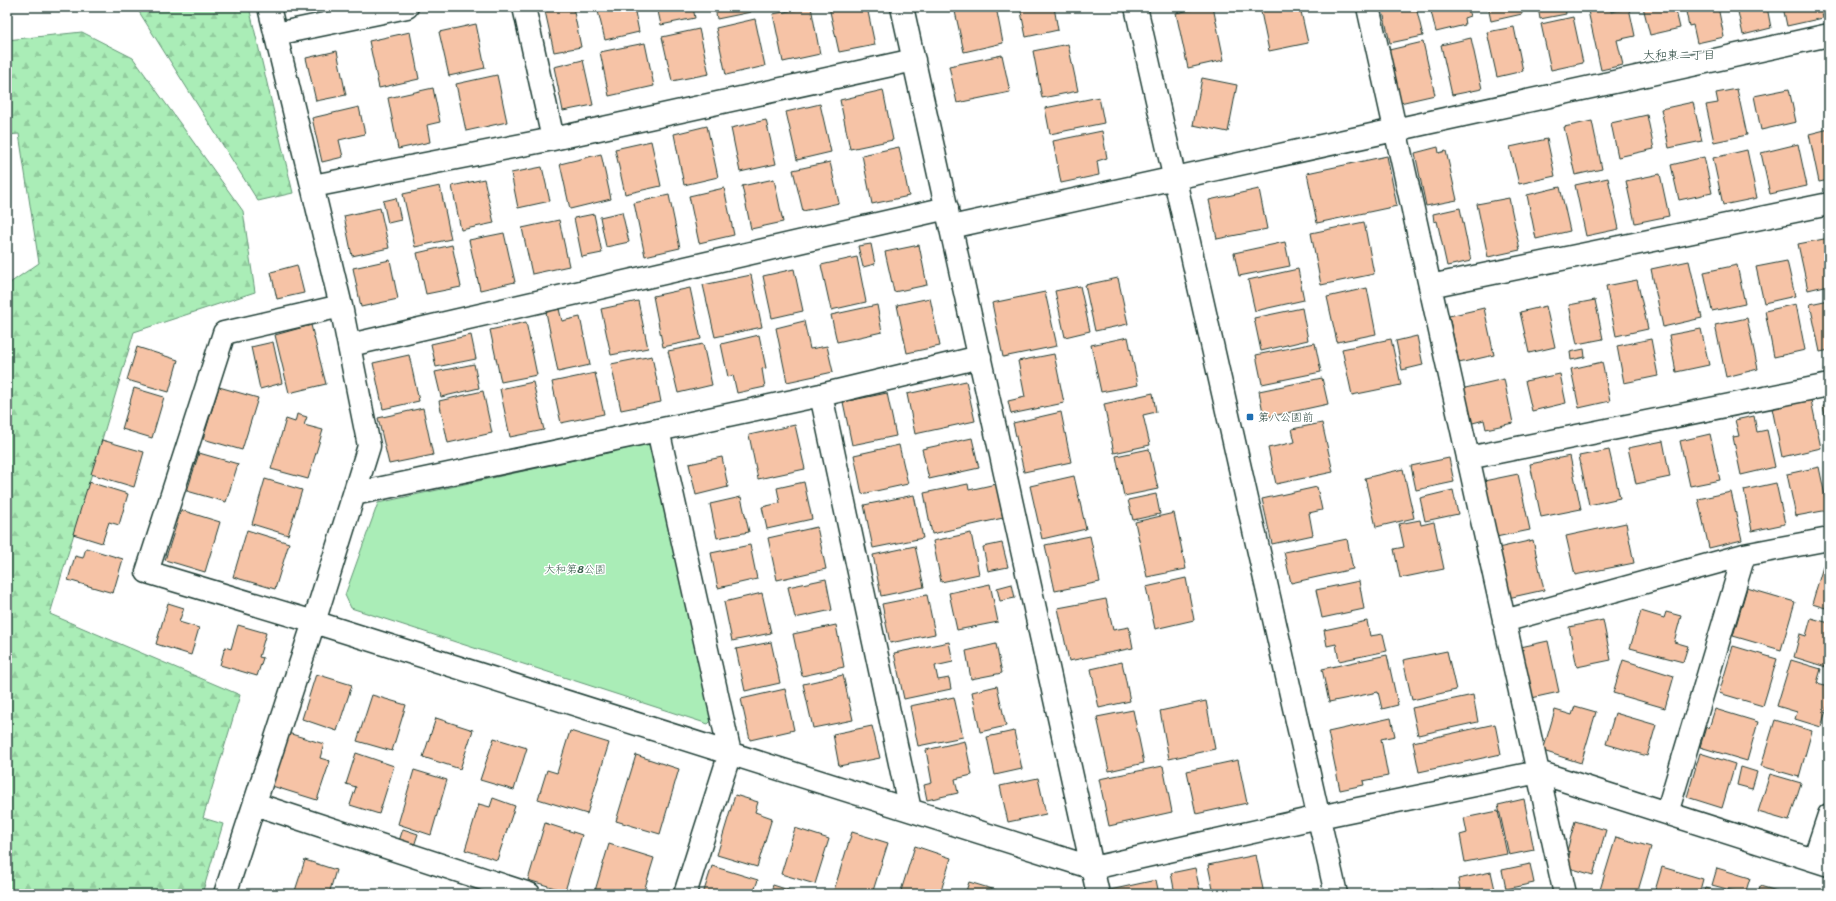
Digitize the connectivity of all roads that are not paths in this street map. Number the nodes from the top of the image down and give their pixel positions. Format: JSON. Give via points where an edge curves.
{"nodes":[{"id":1,"x":269,"y":7,"type":"edge"},
{"id":2,"x":407,"y":7,"type":"edge"},
{"id":3,"x":524,"y":7,"type":"edge"},
{"id":4,"x":902,"y":7,"type":"edge"},
{"id":5,"x":1136,"y":7,"type":"edge"},
{"id":6,"x":1368,"y":7,"type":"edge"},
{"id":7,"x":276,"y":34,"type":"junction"},
{"id":8,"x":1829,"y":34,"type":"edge"},
{"id":9,"x":914,"y":60,"type":"junction"},
{"id":10,"x":1395,"y":130,"type":"junction"},
{"id":11,"x":553,"y":138,"type":"junction"},
{"id":12,"x":1174,"y":178,"type":"junction"},
{"id":13,"x":313,"y":186,"type":"junction"},
{"id":14,"x":1829,"y":204,"type":"edge"},
{"id":15,"x":949,"y":217,"type":"junction"},
{"id":16,"x":1430,"y":286,"type":"junction"},
{"id":17,"x":341,"y":306,"type":"junction"},
{"id":18,"x":350,"y":345,"type":"junction"},
{"id":19,"x":980,"y":357,"type":"junction"},
{"id":20,"x":1829,"y":385,"type":"edge"},
{"id":21,"x":821,"y":395,"type":"junction"},
{"id":22,"x":658,"y":430,"type":"junction"},
{"id":23,"x":1468,"y":458,"type":"junction"},
{"id":24,"x":354,"y":494,"type":"junction"},
{"id":25,"x":1829,"y":539,"type":"edge"},
{"id":26,"x":1744,"y":555,"type":"junction"},
{"id":27,"x":1504,"y":621,"type":"junction"},
{"id":28,"x":314,"y":622,"type":"junction"},
{"id":29,"x":730,"y":754,"type":"junction"},
{"id":30,"x":1538,"y":772,"type":"junction"},
{"id":31,"x":255,"y":804,"type":"junction"},
{"id":32,"x":910,"y":810,"type":"junction"},
{"id":33,"x":1667,"y":813,"type":"junction"},
{"id":34,"x":1829,"y":815,"type":"edge"},
{"id":35,"x":1319,"y":817,"type":"junction"},
{"id":36,"x":1822,"y":863,"type":"edge"},
{"id":37,"x":1093,"y":868,"type":"junction"},
{"id":38,"x":225,"y":894,"type":"edge"},
{"id":39,"x":529,"y":894,"type":"edge"},
{"id":40,"x":685,"y":894,"type":"edge"},
{"id":41,"x":1098,"y":894,"type":"edge"},
{"id":42,"x":1336,"y":894,"type":"edge"},
{"id":43,"x":1565,"y":894,"type":"edge"}],
"edges":[{"from":1,"to":7,"type":"street"},
{"from":2,"to":7,"type":"street"},
{"from":3,"to":11,"type":"street"},
{"from":4,"to":9,"type":"street"},
{"from":5,"to":12,"type":"street"},
{"from":6,"to":10,"type":"street"},
{"from":7,"to":13,"type":"street"},
{"from":8,"to":10,"type":"street"},
{"from":9,"to":11,"type":"street"},
{"from":9,"to":15,"type":"street"},
{"from":10,"to":12,"type":"street"},
{"from":10,"to":16,"type":"street"},
{"from":11,"to":13,"type":"street"},
{"from":12,"to":15,"type":"street"},
{"from":12,"to":35,"type":"street"},
{"from":13,"to":17,"type":"street"},
{"from":14,"to":16,"type":"street"},
{"from":15,"to":18,"type":"street"},
{"from":15,"to":19,"type":"street"},
{"from":16,"to":23,"type":"street"},
{"from":17,"to":18,"type":"street"},
{"from":17,"to":28,"type":"street","via":[[224,333],[147,572]]},
{"from":18,"to":24,"type":"street","via":[[369,446]]},
{"from":19,"to":21,"type":"street"},
{"from":19,"to":37,"type":"street"},
{"from":20,"to":23,"type":"street"},
{"from":21,"to":22,"type":"street"},
{"from":21,"to":32,"type":"street"},
{"from":22,"to":24,"type":"street"},
{"from":22,"to":29,"type":"street"},
{"from":23,"to":27,"type":"street"},
{"from":24,"to":28,"type":"street"},
{"from":25,"to":26,"type":"street"},
{"from":26,"to":27,"type":"street"},
{"from":26,"to":33,"type":"street"},
{"from":27,"to":30,"type":"street"},
{"from":28,"to":29,"type":"street"},
{"from":28,"to":31,"type":"street"},
{"from":29,"to":32,"type":"street"},
{"from":29,"to":40,"type":"street"},
{"from":30,"to":33,"type":"street"},
{"from":30,"to":35,"type":"street"},
{"from":30,"to":43,"type":"street"},
{"from":31,"to":38,"type":"street"},
{"from":31,"to":39,"type":"street"},
{"from":32,"to":37,"type":"street"},
{"from":33,"to":36,"type":"street"},
{"from":34,"to":36,"type":"street"},
{"from":35,"to":37,"type":"street"},
{"from":35,"to":42,"type":"street"},
{"from":37,"to":41,"type":"street"}]}
